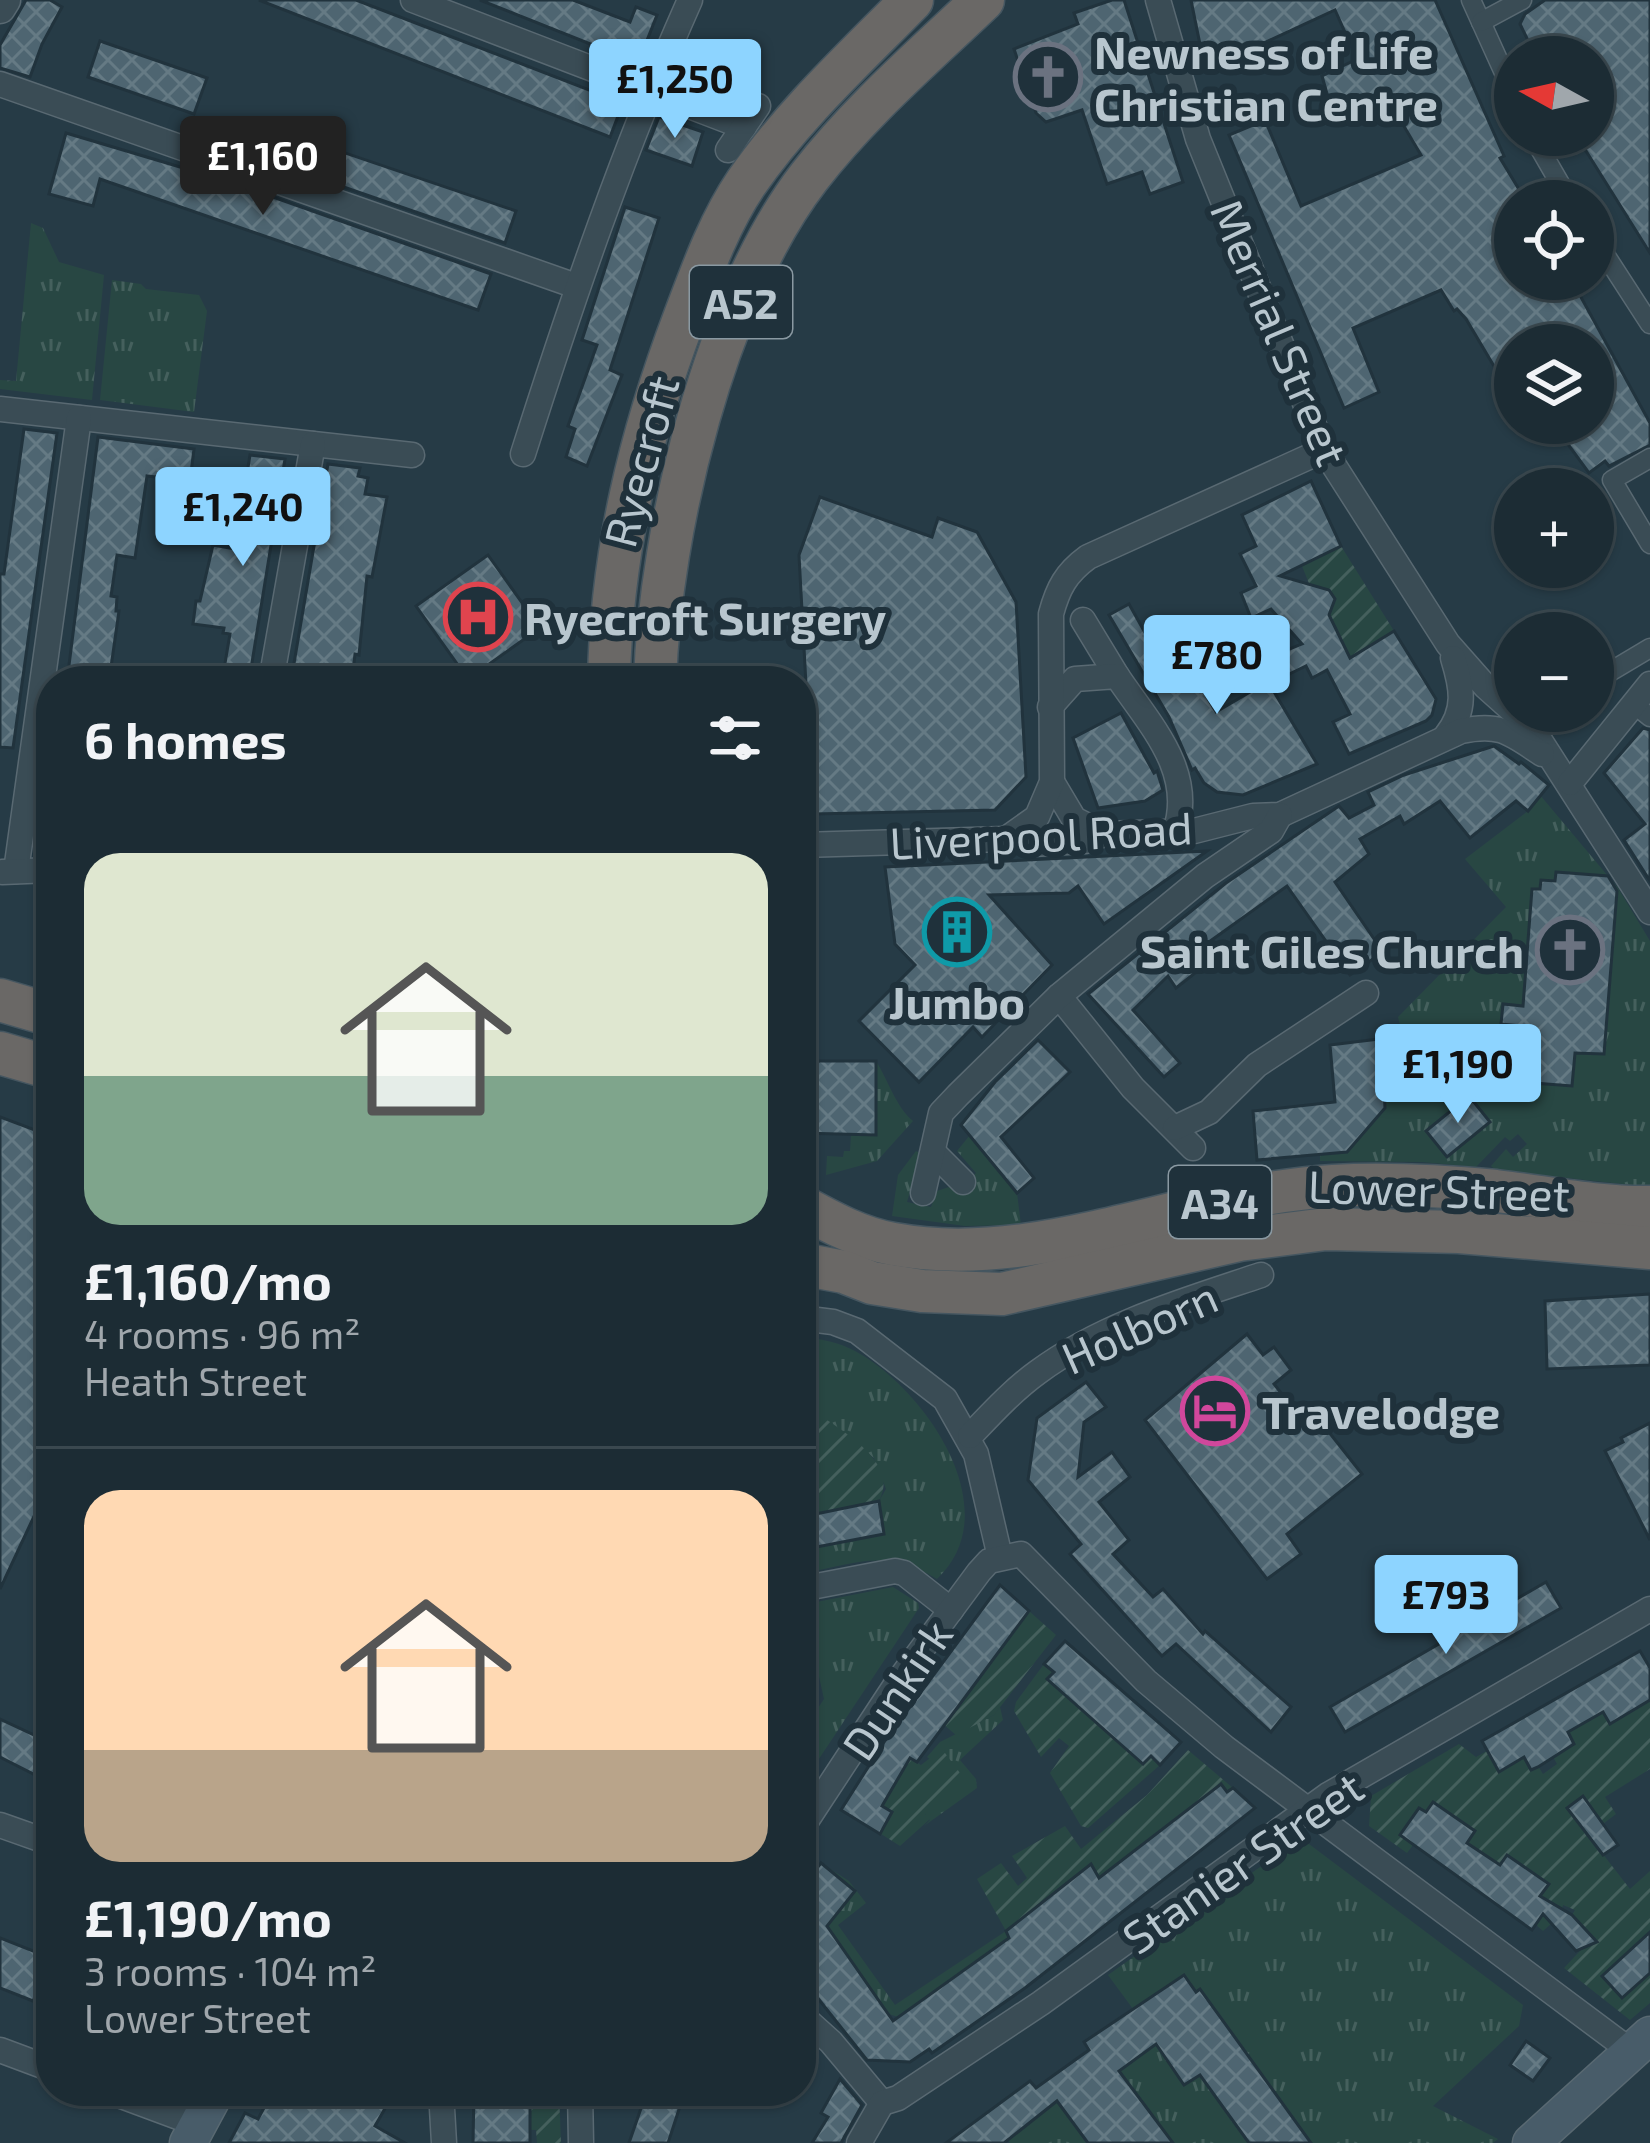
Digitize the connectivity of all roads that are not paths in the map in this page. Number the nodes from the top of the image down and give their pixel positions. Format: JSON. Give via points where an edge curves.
{"nodes":[{"id":1,"x":4,"y":0,"type":"edge"},
{"id":2,"x":413,"y":0,"type":"edge"},
{"id":3,"x":690,"y":0,"type":"edge"},
{"id":4,"x":912,"y":0,"type":"edge"},
{"id":5,"x":982,"y":0,"type":"edge"},
{"id":6,"x":1158,"y":0,"type":"edge"},
{"id":7,"x":1471,"y":0,"type":"edge"},
{"id":8,"x":1522,"y":0,"type":"edge"},
{"id":9,"x":0,"y":8,"type":"edge"},
{"id":10,"x":1481,"y":22,"type":"junction"},
{"id":11,"x":1494,"y":51,"type":"edge"},
{"id":12,"x":0,"y":84,"type":"edge"},
{"id":13,"x":651,"y":89,"type":"junction"},
{"id":14,"x":728,"y":150,"type":"dead end"},
{"id":15,"x":1614,"y":268,"type":"edge"},
{"id":16,"x":576,"y":286,"type":"junction"},
{"id":17,"x":1650,"y":324,"type":"edge"},
{"id":18,"x":0,"y":409,"type":"edge"},
{"id":19,"x":80,"y":418,"type":"junction"},
{"id":20,"x":313,"y":444,"type":"junction"},
{"id":21,"x":1324,"y":450,"type":"junction"},
{"id":22,"x":523,"y":454,"type":"dead end"},
{"id":23,"x":412,"y":455,"type":"dead end"},
{"id":24,"x":1650,"y":458,"type":"edge"},
{"id":25,"x":1650,"y":544,"type":"edge"},
{"id":26,"x":1083,"y":620,"type":"dead end"},
{"id":27,"x":1448,"y":644,"type":"junction"},
{"id":28,"x":1650,"y":648,"type":"edge"},
{"id":29,"x":41,"y":666,"type":"edge"},
{"id":30,"x":275,"y":666,"type":"edge"},
{"id":31,"x":610,"y":666,"type":"edge"},
{"id":32,"x":656,"y":666,"type":"edge"},
{"id":33,"x":1614,"y":669,"type":"edge"},
{"id":34,"x":1117,"y":676,"type":"junction"},
{"id":35,"x":36,"y":695,"type":"edge"},
{"id":36,"x":1645,"y":702,"type":"edge"},
{"id":37,"x":1050,"y":707,"type":"junction"},
{"id":38,"x":1446,"y":736,"type":"junction"},
{"id":39,"x":1564,"y":774,"type":"junction"},
{"id":40,"x":1052,"y":782,"type":"junction"},
{"id":41,"x":1280,"y":815,"type":"junction"},
{"id":42,"x":1184,"y":831,"type":"junction"},
{"id":43,"x":1104,"y":834,"type":"junction"},
{"id":44,"x":1006,"y":839,"type":"junction"},
{"id":45,"x":816,"y":845,"type":"edge"},
{"id":46,"x":8,"y":872,"type":"edge"},
{"id":47,"x":1205,"y":875,"type":"junction"},
{"id":48,"x":1650,"y":911,"type":"edge"},
{"id":49,"x":1366,"y":993,"type":"dead end"},
{"id":50,"x":1058,"y":997,"type":"junction"},
{"id":51,"x":0,"y":1000,"type":"edge"},
{"id":52,"x":36,"y":1011,"type":"edge"},
{"id":53,"x":0,"y":1053,"type":"edge"},
{"id":54,"x":36,"y":1064,"type":"edge"},
{"id":55,"x":1175,"y":1128,"type":"junction"},
{"id":56,"x":1193,"y":1148,"type":"dead end"},
{"id":57,"x":934,"y":1153,"type":"junction"},
{"id":58,"x":963,"y":1182,"type":"dead end"},
{"id":59,"x":922,"y":1192,"type":"dead end"},
{"id":60,"x":1650,"y":1207,"type":"edge"},
{"id":61,"x":816,"y":1214,"type":"edge"},
{"id":62,"x":1650,"y":1248,"type":"edge"},
{"id":63,"x":816,"y":1268,"type":"edge"},
{"id":64,"x":1261,"y":1275,"type":"dead end"},
{"id":65,"x":816,"y":1320,"type":"edge"},
{"id":66,"x":970,"y":1436,"type":"junction"},
{"id":67,"x":1000,"y":1557,"type":"junction"},
{"id":68,"x":816,"y":1586,"type":"edge"},
{"id":69,"x":1650,"y":1609,"type":"edge"},
{"id":70,"x":951,"y":1610,"type":"junction"},
{"id":71,"x":816,"y":1807,"type":"edge"},
{"id":72,"x":1307,"y":1809,"type":"junction"},
{"id":73,"x":0,"y":1826,"type":"edge"},
{"id":74,"x":36,"y":1838,"type":"edge"},
{"id":75,"x":816,"y":2028,"type":"edge"},
{"id":76,"x":1641,"y":2043,"type":"edge"},
{"id":77,"x":0,"y":2050,"type":"edge"},
{"id":78,"x":36,"y":2063,"type":"edge"},
{"id":79,"x":883,"y":2104,"type":"junction"},
{"id":80,"x":138,"y":2106,"type":"edge"},
{"id":81,"x":208,"y":2106,"type":"edge"},
{"id":82,"x":442,"y":2106,"type":"edge"},
{"id":83,"x":580,"y":2106,"type":"edge"},
{"id":84,"x":193,"y":2134,"type":"edge"},
{"id":85,"x":443,"y":2143,"type":"edge"},
{"id":86,"x":581,"y":2143,"type":"edge"},
{"id":87,"x":859,"y":2143,"type":"edge"},
{"id":88,"x":1531,"y":2143,"type":"edge"}],
"edges":[{"from":1,"to":9,"type":"street"},
{"from":2,"to":13,"type":"street"},
{"from":3,"to":13,"type":"street"},
{"from":4,"to":31,"type":"highway","name":"Ryecroft","number":"A52","via":[[792,121],[707,257],[630,484]]},
{"from":5,"to":32,"type":"highway","name":"Ryecroft","number":"A52","via":[[845,134],[794,198],[754,269],[678,498]]},
{"from":6,"to":21,"type":"street","name":"Merrial Street","via":[[1198,139]]},
{"from":7,"to":10,"type":"street"},
{"from":8,"to":10,"type":"street"},
{"from":10,"to":11,"type":"street"},
{"from":12,"to":16,"type":"street"},
{"from":13,"to":14,"type":"street","via":[[751,117]]},
{"from":13,"to":16,"type":"street"},
{"from":15,"to":17,"type":"street"},
{"from":16,"to":22,"type":"street"},
{"from":18,"to":19,"type":"street"},
{"from":19,"to":20,"type":"street"},
{"from":19,"to":29,"type":"street"},
{"from":20,"to":23,"type":"street"},
{"from":20,"to":30,"type":"street"},
{"from":21,"to":27,"type":"street","name":"Merrial Street"},
{"from":21,"to":37,"type":"street","via":[[1071,570],[1051,614]]},
{"from":24,"to":25,"type":"street","via":[[1604,486]]},
{"from":26,"to":34,"type":"street"},
{"from":27,"to":38,"type":"street","name":"Merrial Street","via":[[1462,698]]},
{"from":27,"to":39,"type":"street","name":"Merrial Street","via":[[1532,728]]},
{"from":28,"to":33,"type":"street"},
{"from":34,"to":37,"type":"street","via":[[1075,679]]},
{"from":34,"to":42,"type":"street","via":[[1179,773]]},
{"from":35,"to":46,"type":"street"},
{"from":36,"to":39,"type":"street"},
{"from":37,"to":40,"type":"street"},
{"from":38,"to":39,"type":"street","via":[[1504,728]]},
{"from":38,"to":41,"type":"street"},
{"from":39,"to":48,"type":"street","name":"Merrial Street"},
{"from":40,"to":43,"type":"street","via":[[1074,819]]},
{"from":40,"to":44,"type":"street","via":[[1037,817]]},
{"from":41,"to":42,"type":"street","name":"Liverpool Road"},
{"from":41,"to":47,"type":"street","via":[[1271,831]]},
{"from":42,"to":43,"type":"street","name":"Liverpool Road"},
{"from":42,"to":47,"type":"street","via":[[1209,841],[1216,855]]},
{"from":43,"to":44,"type":"street","name":"Liverpool Road","via":[[1032,844]]},
{"from":44,"to":45,"type":"street","name":"Liverpool Road"},
{"from":47,"to":50,"type":"street"},
{"from":49,"to":55,"type":"street","via":[[1257,1065],[1209,1112]]},
{"from":50,"to":55,"type":"street"},
{"from":50,"to":57,"type":"street","via":[[941,1113]]},
{"from":51,"to":52,"type":"highway"},
{"from":53,"to":54,"type":"highway"},
{"from":55,"to":56,"type":"street"},
{"from":57,"to":58,"type":"street"},
{"from":57,"to":59,"type":"street"},
{"from":60,"to":61,"type":"highway","name":"Lower Street","number":"A34","via":[[1419,1185],[1330,1186],[1253,1195],[1025,1246],[951,1250],[890,1244]]},
{"from":62,"to":63,"type":"highway","name":"Lower Street","number":"A34","via":[[1326,1229],[1239,1240],[1001,1294],[889,1286]]},
{"from":64,"to":66,"type":"street","name":"Holborn","via":[[1090,1341],[1039,1371]]},
{"from":65,"to":66,"type":"street","via":[[878,1346],[945,1399]]},
{"from":66,"to":67,"type":"street"},
{"from":67,"to":70,"type":"street","name":"Dunkirk"},
{"from":67,"to":72,"type":"street","via":[[1030,1560],[1146,1681]]},
{"from":68,"to":70,"type":"street","via":[[896,1571]]},
{"from":69,"to":72,"type":"street","name":"Stanier Street"},
{"from":70,"to":71,"type":"street","name":"Dunkirk"},
{"from":72,"to":76,"type":"street"},
{"from":72,"to":79,"type":"street","name":"Stanier Street","via":[[1041,2002]]},
{"from":73,"to":74,"type":"street"},
{"from":75,"to":79,"type":"street"},
{"from":76,"to":88,"type":"main road"},
{"from":77,"to":78,"type":"street"},
{"from":79,"to":87,"type":"street","name":"Stanier Street"},
{"from":80,"to":84,"type":"street"},
{"from":81,"to":84,"type":"main road"},
{"from":82,"to":85,"type":"street"},
{"from":83,"to":86,"type":"street"}]}
